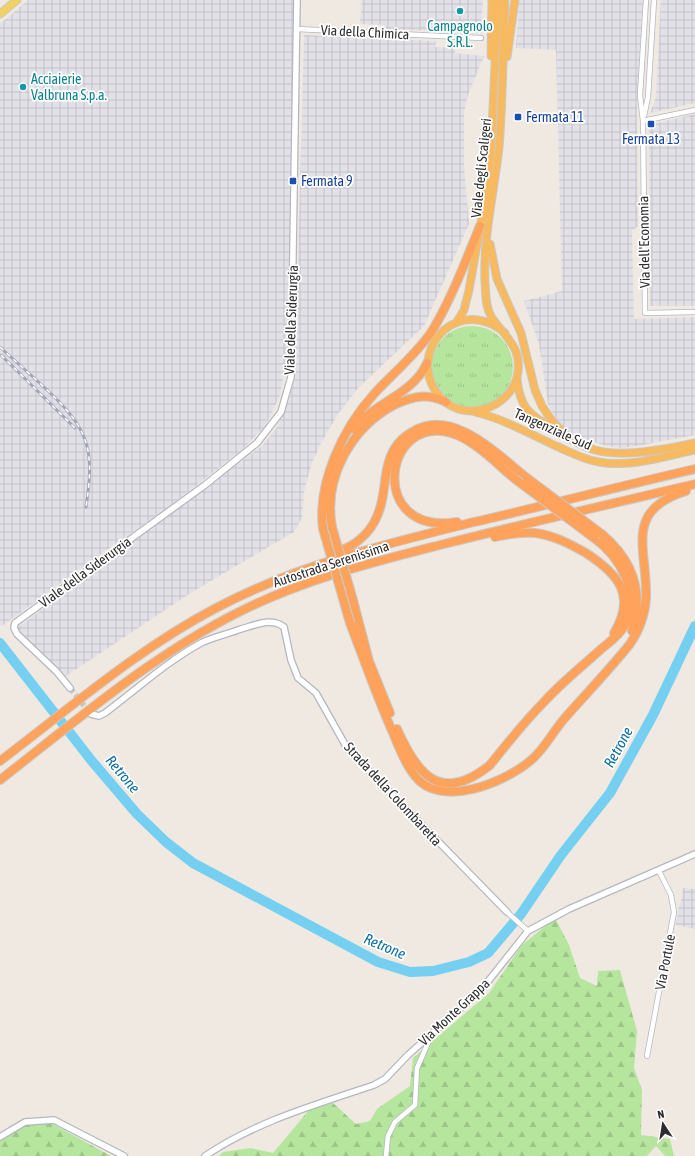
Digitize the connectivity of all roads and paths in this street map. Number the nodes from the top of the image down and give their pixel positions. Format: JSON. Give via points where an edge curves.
{"nodes":[{"id":1,"x":16,"y":0,"type":"edge"},
{"id":2,"x":297,"y":0,"type":"edge"},
{"id":3,"x":492,"y":0,"type":"edge"},
{"id":4,"x":498,"y":0,"type":"edge"},
{"id":5,"x":505,"y":0,"type":"edge"},
{"id":6,"x":514,"y":0,"type":"edge"},
{"id":7,"x":646,"y":0,"type":"edge"},
{"id":8,"x":654,"y":0,"type":"edge"},
{"id":9,"x":1,"y":12,"type":"edge"},
{"id":10,"x":297,"y":29,"type":"junction"},
{"id":11,"x":481,"y":38,"type":"dead end"},
{"id":12,"x":501,"y":101,"type":"junction"},
{"id":13,"x":695,"y":110,"type":"edge"},
{"id":14,"x":492,"y":119,"type":"junction"},
{"id":15,"x":643,"y":122,"type":"junction"},
{"id":16,"x":484,"y":226,"type":"junction"},
{"id":17,"x":695,"y":312,"type":"edge"},
{"id":18,"x":456,"y":323,"type":"junction"},
{"id":19,"x":505,"y":333,"type":"junction"},
{"id":20,"x":427,"y":363,"type":"junction"},
{"id":21,"x":517,"y":378,"type":"junction"},
{"id":22,"x":446,"y":402,"type":"junction"},
{"id":23,"x":473,"y":411,"type":"junction"},
{"id":24,"x":569,"y":438,"type":"junction"},
{"id":25,"x":695,"y":443,"type":"edge"},
{"id":26,"x":339,"y":449,"type":"junction"},
{"id":27,"x":695,"y":450,"type":"edge"},
{"id":28,"x":695,"y":469,"type":"edge"},
{"id":29,"x":695,"y":484,"type":"edge"},
{"id":30,"x":616,"y":487,"type":"junction"},
{"id":31,"x":695,"y":489,"type":"edge"},
{"id":32,"x":371,"y":563,"type":"junction"},
{"id":33,"x":216,"y":608,"type":"junction"},
{"id":34,"x":598,"y":652,"type":"junction"},
{"id":35,"x":622,"y":654,"type":"junction"},
{"id":36,"x":70,"y":688,"type":"tunnel mouth"},
{"id":37,"x":91,"y":714,"type":"dead end"},
{"id":38,"x":0,"y":762,"type":"edge"},
{"id":39,"x":0,"y":780,"type":"edge"},
{"id":40,"x":695,"y":854,"type":"edge"},
{"id":41,"x":659,"y":871,"type":"junction"},
{"id":42,"x":507,"y":912,"type":"joint"},
{"id":43,"x":528,"y":931,"type":"junction"},
{"id":44,"x":434,"y":1032,"type":"junction"},
{"id":45,"x":647,"y":1056,"type":"dead end"},
{"id":46,"x":0,"y":1137,"type":"edge"},
{"id":47,"x":124,"y":1156,"type":"edge"},
{"id":48,"x":205,"y":1156,"type":"edge"},
{"id":49,"x":386,"y":1156,"type":"edge"}],
"edges":[{"from":1,"to":9,"type":"main road"},
{"from":2,"to":10,"type":"street","name":"Viale della Siderurgia"},
{"from":3,"to":14,"type":"highway"},
{"from":4,"to":14,"type":"highway","name":"Viale degli Scaligeri"},
{"from":5,"to":12,"type":"highway","name":"Viale degli Scaligeri"},
{"from":6,"to":12,"type":"highway"},
{"from":7,"to":15,"type":"street","name":"Via dell'Economia","via":[[640,95]]},
{"from":8,"to":15,"type":"street","name":"Via dell'Economia","via":[[648,97]]},
{"from":10,"to":11,"type":"street","name":"Via della Chimica"},
{"from":10,"to":36,"type":"street","name":"Viale della Siderurgia","via":[[291,377],[281,412],[257,443],[205,485],[15,623],[17,634],[58,672]]},
{"from":12,"to":16,"type":"highway","name":"Viale degli Scaligeri","via":[[499,146]]},
{"from":13,"to":15,"type":"street"},
{"from":14,"to":16,"type":"highway","name":"Viale degli Scaligeri"},
{"from":15,"to":17,"type":"street","name":"Via dell'Economia","via":[[645,313]]},
{"from":16,"to":18,"type":"highway","name":"Viale degli Scaligeri","via":[[470,290],[464,310]]},
{"from":16,"to":19,"type":"highway","name":"Viale degli Scaligeri","via":[[487,305],[491,316]]},
{"from":16,"to":24,"type":"highway","via":[[497,279],[521,333],[534,390],[552,421]]},
{"from":16,"to":26,"type":"highway","via":[[432,331],[367,402]]},
{"from":18,"to":19,"type":"highway","name":"Viale degli Scaligeri","via":[[483,321]]},
{"from":18,"to":20,"type":"highway","name":"Viale degli Scaligeri","via":[[436,338]]},
{"from":19,"to":21,"type":"highway","name":"Viale degli Scaligeri","via":[[518,356]]},
{"from":20,"to":22,"type":"highway","name":"Viale degli Scaligeri","via":[[432,385]]},
{"from":20,"to":26,"type":"highway","via":[[416,381],[369,414]]},
{"from":21,"to":23,"type":"highway","name":"Viale degli Scaligeri","via":[[509,393],[498,404]]},
{"from":21,"to":24,"type":"highway","name":"Tangenziale Sud","via":[[522,404],[529,413]]},
{"from":22,"to":23,"type":"highway","name":"Viale degli Scaligeri"},
{"from":22,"to":34,"type":"highway","bridge":true,"via":[[433,397],[413,397],[379,414],[348,448],[335,475],[330,506],[332,527],[369,661],[399,733],[419,769],[430,778],[444,783],[456,784],[466,781],[490,765],[543,703]]},
{"from":23,"to":27,"type":"highway","name":"Tangenziale Sud","via":[[599,463],[636,462]]},
{"from":24,"to":25,"type":"highway","name":"Tangenziale Sud","via":[[596,450],[610,452],[655,450]]},
{"from":26,"to":35,"type":"highway","bridge":true,"via":[[324,488],[321,512],[323,529],[350,623],[376,695],[415,776],[426,785],[443,792],[460,792],[492,783],[513,773],[530,761]]},
{"from":28,"to":30,"type":"highway","name":"Autostrada Serenissima"},
{"from":29,"to":32,"type":"highway","name":"Autostrada Serenissima"},
{"from":30,"to":33,"type":"highway","name":"Autostrada Serenissima","via":[[363,550],[313,565]]},
{"from":30,"to":34,"type":"highway","bridge":true,"via":[[536,503],[460,521],[434,523],[416,517],[403,505],[397,493],[394,471],[399,454],[408,443],[426,433],[440,432],[463,439],[515,479],[594,538],[618,562],[628,583],[630,600],[625,624]]},
{"from":31,"to":35,"type":"highway","via":[[672,496],[661,503],[644,525],[642,541],[646,604],[636,635]]},
{"from":32,"to":34,"type":"highway","via":[[430,553],[516,533],[536,533],[559,539],[605,566],[614,574],[621,588],[624,602],[620,621],[612,636]]},
{"from":32,"to":39,"type":"highway","name":"Autostrada Serenissima","via":[[287,590],[217,623],[144,668]]},
{"from":33,"to":35,"type":"highway","bridge":true,"via":[[234,595],[264,580],[347,549],[362,538],[379,512],[393,452],[402,440],[417,429],[439,424],[458,428],[475,438],[614,545],[633,578],[638,595],[635,621]]},
{"from":33,"to":38,"type":"highway","name":"Autostrada Serenissima","via":[[147,650]]},
{"from":37,"to":42,"type":"street","name":"Strada della Colombaretta","via":[[99,716],[105,713],[166,666],[202,643],[257,624],[278,622],[284,627],[298,678],[316,693],[347,748]]},
{"from":40,"to":41,"type":"street","name":"Via Monte Grappa"},
{"from":41,"to":43,"type":"street","name":"Via Monte Grappa","via":[[569,909]]},
{"from":41,"to":45,"type":"street","name":"Via Portule","via":[[670,895],[674,912]]},
{"from":42,"to":43,"type":"street"},
{"from":43,"to":44,"type":"street","name":"Via Monte Grappa","via":[[482,989]]},
{"from":44,"to":48,"type":"street","name":"Via Monte Grappa","via":[[385,1078],[374,1085],[274,1119],[230,1139]]},
{"from":44,"to":49,"type":"street","via":[[417,1068],[415,1105],[395,1122],[388,1136]]},
{"from":46,"to":47,"type":"street","via":[[25,1122],[54,1120]]}]}
